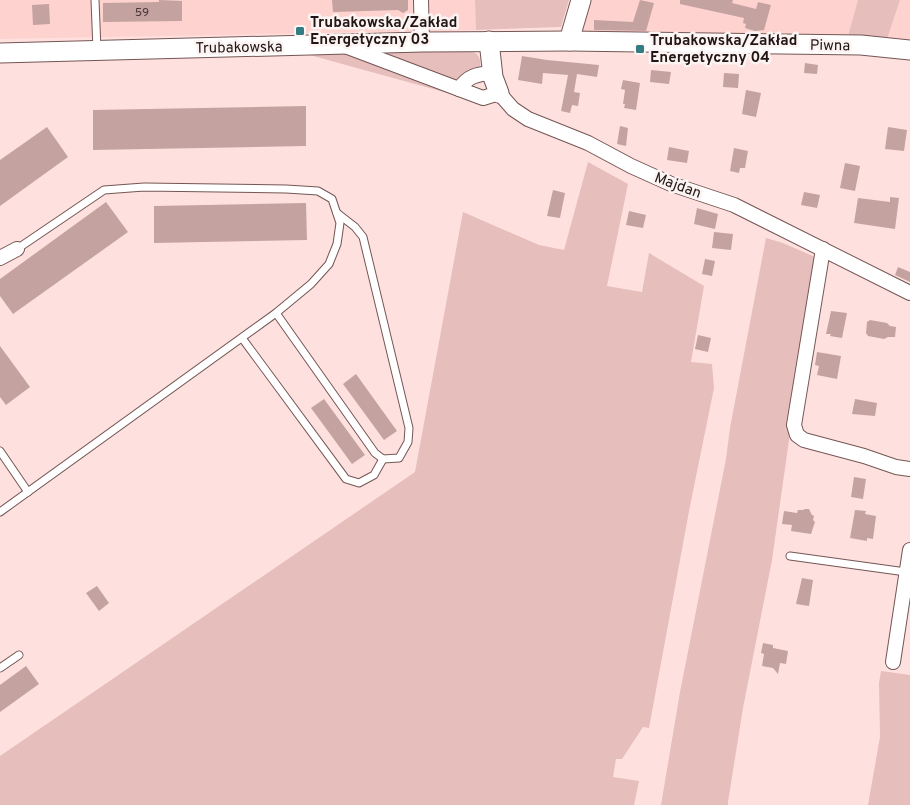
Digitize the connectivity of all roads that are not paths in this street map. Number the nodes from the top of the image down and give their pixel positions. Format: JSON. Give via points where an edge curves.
{"nodes":[{"id":1,"x":95,"y":0,"type":"edge"},
{"id":2,"x":421,"y":0,"type":"edge"},
{"id":3,"x":581,"y":0,"type":"edge"},
{"id":4,"x":489,"y":41,"type":"junction"},
{"id":5,"x":569,"y":41,"type":"junction"},
{"id":6,"x":422,"y":42,"type":"junction"},
{"id":7,"x":340,"y":45,"type":"junction"},
{"id":8,"x":910,"y":50,"type":"edge"},
{"id":9,"x":97,"y":51,"type":"junction"},
{"id":10,"x":0,"y":53,"type":"edge"},
{"id":11,"x":492,"y":73,"type":"junction"},
{"id":12,"x":459,"y":89,"type":"junction"},
{"id":13,"x":499,"y":93,"type":"junction"},
{"id":14,"x":336,"y":213,"type":"junction"},
{"id":15,"x":17,"y":248,"type":"joint"},
{"id":16,"x":823,"y":249,"type":"junction"},
{"id":17,"x":0,"y":258,"type":"edge"},
{"id":18,"x":910,"y":293,"type":"edge"},
{"id":19,"x":276,"y":313,"type":"junction"},
{"id":20,"x":242,"y":338,"type":"junction"},
{"id":21,"x":0,"y":451,"type":"edge"},
{"id":22,"x":383,"y":460,"type":"junction"},
{"id":23,"x":910,"y":469,"type":"edge"},
{"id":24,"x":28,"y":492,"type":"junction"},
{"id":25,"x":0,"y":512,"type":"edge"},
{"id":26,"x":910,"y":550,"type":"edge"},
{"id":27,"x":790,"y":556,"type":"dead end"},
{"id":28,"x":906,"y":572,"type":"junction"},
{"id":29,"x":19,"y":655,"type":"dead end"},
{"id":30,"x":893,"y":662,"type":"dead end"},
{"id":31,"x":0,"y":668,"type":"edge"}],
"edges":[{"from":1,"to":9,"type":"lane"},
{"from":2,"to":6,"type":"street"},
{"from":3,"to":5,"type":"street"},
{"from":4,"to":5,"type":"street","name":"Trubakowska"},
{"from":4,"to":6,"type":"street","name":"Trubakowska"},
{"from":4,"to":11,"type":"street","name":"Majdan"},
{"from":5,"to":8,"type":"street","name":"Piwna","via":[[861,45]]},
{"from":6,"to":7,"type":"street","name":"Trubakowska"},
{"from":7,"to":9,"type":"street","name":"Trubakowska"},
{"from":7,"to":12,"type":"street"},
{"from":9,"to":10,"type":"street","name":"Trubakowska"},
{"from":11,"to":12,"type":"street","via":[[471,76]]},
{"from":11,"to":13,"type":"street","name":"Majdan"},
{"from":12,"to":13,"type":"street","via":[[483,98]]},
{"from":13,"to":16,"type":"street","name":"Majdan","via":[[513,109],[528,119],[672,184],[734,205]]},
{"from":14,"to":15,"type":"lane","via":[[332,199],[318,191],[144,187],[104,190]]},
{"from":14,"to":19,"type":"lane","via":[[340,223],[337,244],[329,264]]},
{"from":14,"to":22,"type":"lane","via":[[363,237],[409,428],[408,442],[399,458]]},
{"from":15,"to":17,"type":"street"},
{"from":16,"to":18,"type":"street","name":"Majdan"},
{"from":16,"to":23,"type":"street","via":[[794,419],[797,435],[804,440]]},
{"from":19,"to":20,"type":"lane"},
{"from":19,"to":22,"type":"lane"},
{"from":20,"to":22,"type":"lane","via":[[346,479],[359,483],[374,475]]},
{"from":20,"to":24,"type":"lane"},
{"from":21,"to":24,"type":"lane"},
{"from":24,"to":25,"type":"lane"},
{"from":26,"to":28,"type":"street"},
{"from":27,"to":28,"type":"lane"},
{"from":28,"to":30,"type":"street"},
{"from":29,"to":31,"type":"lane"}]}
